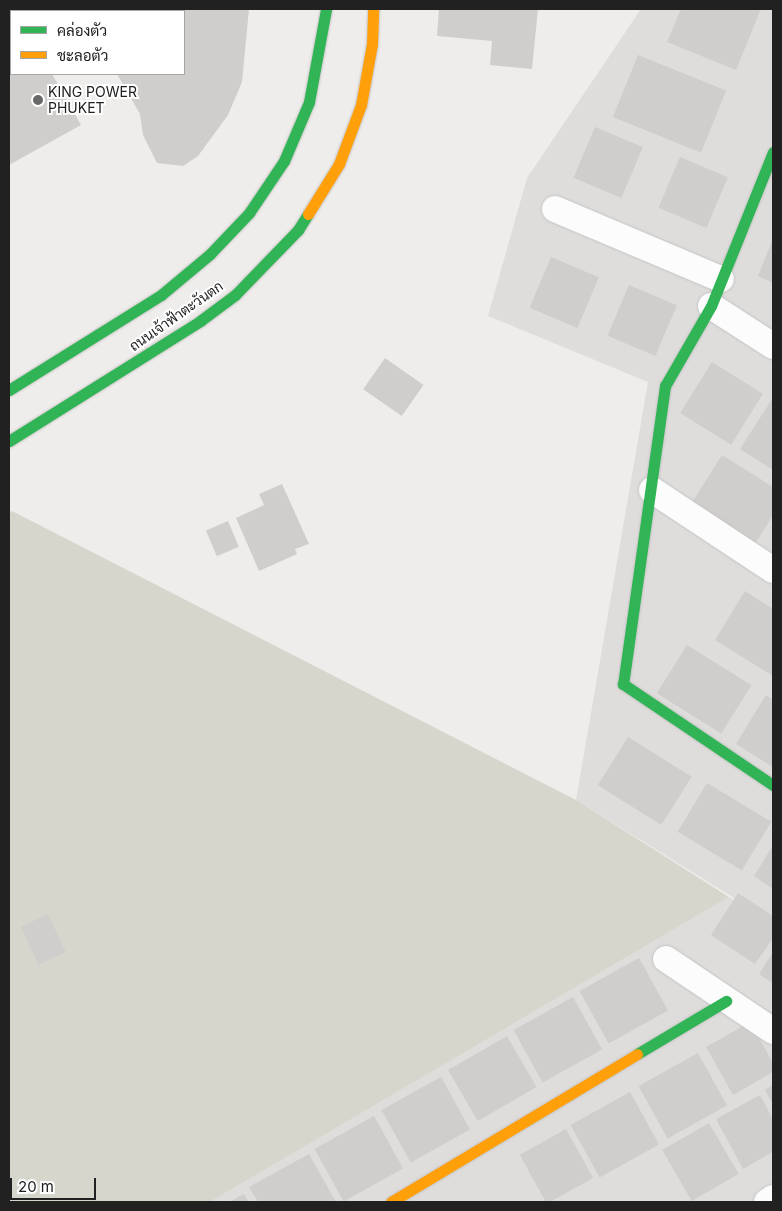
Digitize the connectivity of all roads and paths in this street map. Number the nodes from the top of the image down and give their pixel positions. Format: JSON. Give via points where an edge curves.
{"nodes":[{"id":1,"x":326,"y":9,"type":"edge"},
{"id":2,"x":373,"y":9,"type":"edge"},
{"id":3,"x":773,"y":152,"type":"edge"},
{"id":4,"x":767,"y":185,"type":"edge"},
{"id":5,"x":555,"y":209,"type":"dead end"},
{"id":6,"x":721,"y":279,"type":"junction"},
{"id":7,"x":711,"y":306,"type":"junction"},
{"id":8,"x":773,"y":346,"type":"edge"},
{"id":9,"x":9,"y":390,"type":"edge"},
{"id":10,"x":9,"y":441,"type":"edge"},
{"id":11,"x":652,"y":490,"type":"junction"},
{"id":12,"x":773,"y":570,"type":"edge"},
{"id":13,"x":773,"y":785,"type":"edge"},
{"id":14,"x":666,"y":959,"type":"dead end"},
{"id":15,"x":726,"y":1001,"type":"junction"},
{"id":16,"x":773,"y":1031,"type":"edge"},
{"id":17,"x":773,"y":1198,"type":"edge"},
{"id":18,"x":391,"y":1202,"type":"edge"},
{"id":19,"x":767,"y":1202,"type":"edge"}],
"edges":[{"from":1,"to":9,"type":"street","name":"ถนนเจ้าฟ้าตะวันตก","via":[[309,102],[284,161],[249,213],[210,254],[161,295]]},
{"from":2,"to":10,"type":"street","name":"ถนนเจ้าฟ้าตะวันตก","via":[[372,44],[361,105],[338,164],[298,230],[235,295],[200,321]]},
{"from":3,"to":4,"type":"street"},
{"from":4,"to":6,"type":"street"},
{"from":5,"to":6,"type":"street"},
{"from":6,"to":7,"type":"street"},
{"from":7,"to":8,"type":"street"},
{"from":7,"to":11,"type":"street","via":[[665,386]]},
{"from":11,"to":12,"type":"street"},
{"from":11,"to":13,"type":"street","via":[[623,684]]},
{"from":14,"to":15,"type":"street"},
{"from":15,"to":16,"type":"street"},
{"from":15,"to":18,"type":"street"},
{"from":17,"to":19,"type":"street"}]}
